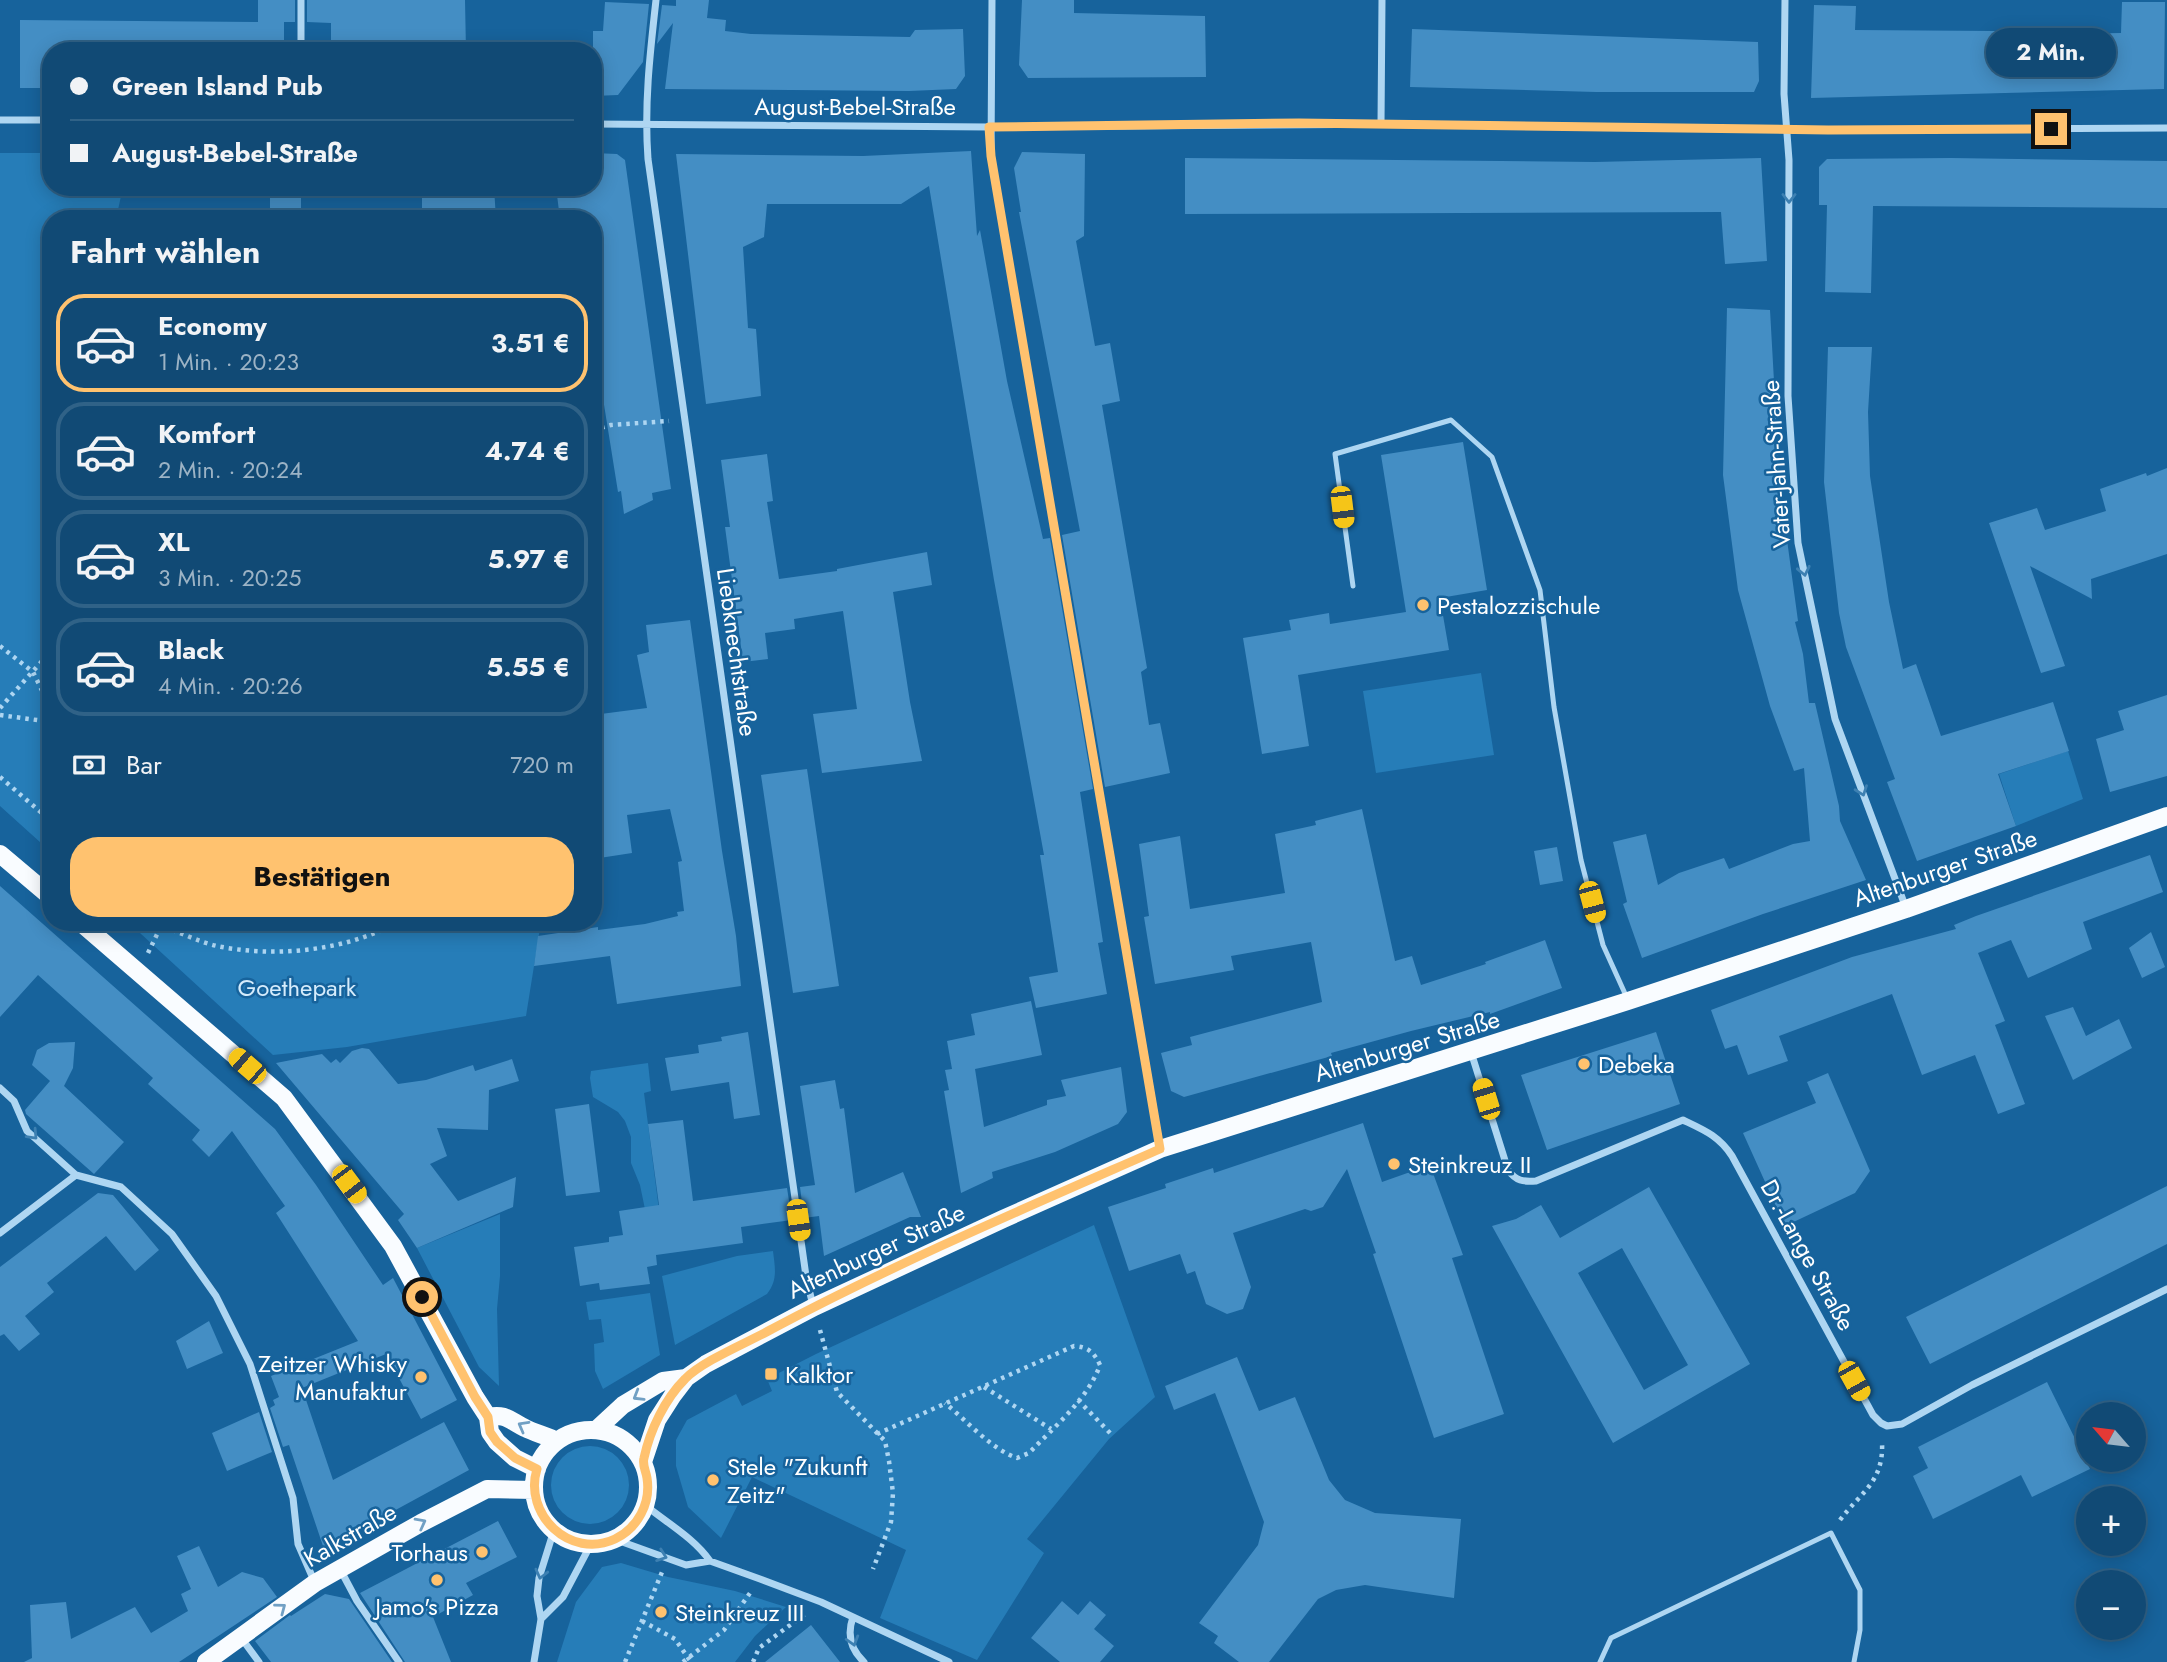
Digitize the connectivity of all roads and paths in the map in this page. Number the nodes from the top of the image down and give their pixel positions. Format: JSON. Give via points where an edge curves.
{"nodes":[{"id":1,"x":301,"y":0,"type":"edge"},
{"id":2,"x":656,"y":0,"type":"edge"},
{"id":3,"x":992,"y":0,"type":"edge"},
{"id":4,"x":1382,"y":0,"type":"edge"},
{"id":5,"x":1785,"y":0,"type":"edge"},
{"id":6,"x":301,"y":42,"type":"edge"},
{"id":7,"x":0,"y":120,"type":"edge"},
{"id":8,"x":42,"y":120,"type":"edge"},
{"id":9,"x":602,"y":124,"type":"edge"},
{"id":10,"x":1381,"y":124,"type":"junction"},
{"id":11,"x":646,"y":125,"type":"junction"},
{"id":12,"x":989,"y":127,"type":"junction"},
{"id":13,"x":2167,"y":128,"type":"edge"},
{"id":14,"x":1787,"y":130,"type":"junction"},
{"id":15,"x":685,"y":420,"type":"junction"},
{"id":16,"x":602,"y":428,"type":"edge"},
{"id":17,"x":1353,"y":586,"type":"dead end"},
{"id":18,"x":0,"y":646,"type":"edge"},
{"id":19,"x":42,"y":662,"type":"edge"},
{"id":20,"x":33,"y":672,"type":"junction"},
{"id":21,"x":42,"y":690,"type":"edge"},
{"id":22,"x":0,"y":708,"type":"edge"},
{"id":23,"x":0,"y":715,"type":"edge"},
{"id":24,"x":42,"y":721,"type":"edge"},
{"id":25,"x":0,"y":777,"type":"edge"},
{"id":26,"x":42,"y":813,"type":"edge"},
{"id":27,"x":2167,"y":816,"type":"edge"},
{"id":28,"x":0,"y":854,"type":"edge"},
{"id":29,"x":42,"y":889,"type":"edge"},
{"id":30,"x":1906,"y":909,"type":"junction"},
{"id":31,"x":91,"y":931,"type":"edge"},
{"id":32,"x":157,"y":931,"type":"edge"},
{"id":33,"x":180,"y":931,"type":"edge"},
{"id":34,"x":381,"y":931,"type":"edge"},
{"id":35,"x":138,"y":971,"type":"junction"},
{"id":36,"x":1628,"y":1001,"type":"junction"},
{"id":37,"x":1471,"y":1051,"type":"junction"},
{"id":38,"x":0,"y":1088,"type":"edge"},
{"id":39,"x":1160,"y":1149,"type":"junction"},
{"id":40,"x":76,"y":1175,"type":"junction"},
{"id":41,"x":0,"y":1233,"type":"edge"},
{"id":42,"x":2167,"y":1289,"type":"edge"},
{"id":43,"x":814,"y":1307,"type":"junction"},
{"id":44,"x":686,"y":1378,"type":"junction"},
{"id":45,"x":983,"y":1386,"type":"junction"},
{"id":46,"x":1078,"y":1400,"type":"junction"},
{"id":47,"x":945,"y":1403,"type":"junction"},
{"id":48,"x":488,"y":1417,"type":"junction"},
{"id":49,"x":1881,"y":1423,"type":"junction"},
{"id":50,"x":597,"y":1429,"type":"junction"},
{"id":51,"x":1051,"y":1429,"type":"junction"},
{"id":52,"x":877,"y":1434,"type":"junction"},
{"id":53,"x":1113,"y":1436,"type":"dead end"},
{"id":54,"x":557,"y":1441,"type":"junction"},
{"id":55,"x":643,"y":1462,"type":"junction"},
{"id":56,"x":537,"y":1469,"type":"junction"},
{"id":57,"x":534,"y":1490,"type":"junction"},
{"id":58,"x":645,"y":1505,"type":"junction"},
{"id":59,"x":554,"y":1530,"type":"junction"},
{"id":60,"x":1831,"y":1533,"type":"junction"},
{"id":61,"x":614,"y":1539,"type":"junction"},
{"id":62,"x":591,"y":1544,"type":"junction"},
{"id":63,"x":668,"y":1558,"type":"junction"},
{"id":64,"x":710,"y":1561,"type":"junction"},
{"id":65,"x":340,"y":1569,"type":"junction"},
{"id":66,"x":873,"y":1569,"type":"dead end"},
{"id":67,"x":760,"y":1579,"type":"junction"},
{"id":68,"x":315,"y":1583,"type":"junction"},
{"id":69,"x":821,"y":1602,"type":"junction"},
{"id":70,"x":853,"y":1617,"type":"junction"},
{"id":71,"x":541,"y":1619,"type":"junction"},
{"id":72,"x":642,"y":1621,"type":"junction"},
{"id":73,"x":242,"y":1638,"type":"junction"},
{"id":74,"x":687,"y":1660,"type":"edge"},
{"id":75,"x":206,"y":1662,"type":"edge"},
{"id":76,"x":259,"y":1662,"type":"edge"},
{"id":77,"x":399,"y":1662,"type":"edge"},
{"id":78,"x":534,"y":1662,"type":"edge"},
{"id":79,"x":625,"y":1662,"type":"edge"},
{"id":80,"x":753,"y":1662,"type":"edge"},
{"id":81,"x":864,"y":1662,"type":"edge"},
{"id":82,"x":949,"y":1662,"type":"edge"},
{"id":83,"x":1600,"y":1662,"type":"edge"},
{"id":84,"x":1854,"y":1662,"type":"edge"}],
"edges":[{"from":1,"to":6,"type":"street"},
{"from":2,"to":11,"type":"street","name":"Liebknechtstraße"},
{"from":3,"to":12,"type":"street"},
{"from":4,"to":10,"type":"street"},
{"from":5,"to":14,"type":"street","name":"Vater-Jahn-Straße"},
{"from":7,"to":8,"type":"street"},
{"from":9,"to":11,"type":"street","name":"August-Bebel-Straße"},
{"from":10,"to":12,"type":"street","name":"August-Bebel-Straße"},
{"from":10,"to":14,"type":"street","name":"August-Bebel-Straße"},
{"from":11,"to":12,"type":"street","name":"August-Bebel-Straße"},
{"from":11,"to":15,"type":"street","name":"Liebknechtstraße"},
{"from":12,"to":39,"type":"street"},
{"from":13,"to":14,"type":"street","name":"August-Bebel-Straße"},
{"from":14,"to":30,"type":"street","name":"Vater-Jahn-Straße","one_way":true,"via":[[1788,396],[1798,543],[1835,719]]},
{"from":15,"to":16,"type":"path"},
{"from":15,"to":43,"type":"street","name":"Liebknechtstraße"},
{"from":17,"to":36,"type":"lane","via":[[1335,454],[1451,420],[1492,457],[1540,590],[1554,707],[1581,860],[1603,945]]},
{"from":18,"to":20,"type":"path"},
{"from":19,"to":20,"type":"path"},
{"from":20,"to":21,"type":"path"},
{"from":20,"to":22,"type":"path"},
{"from":23,"to":24,"type":"path"},
{"from":25,"to":26,"type":"path"},
{"from":27,"to":30,"type":"main road","name":"Altenburger Straße"},
{"from":28,"to":29,"type":"main road"},
{"from":30,"to":36,"type":"main road","name":"Altenburger Straße"},
{"from":31,"to":35,"type":"main road"},
{"from":32,"to":35,"type":"path"},
{"from":33,"to":34,"type":"path","via":[[217,946],[262,950],[343,943]]},
{"from":35,"to":48,"type":"main road","via":[[284,1098],[393,1246]]},
{"from":36,"to":37,"type":"main road","name":"Altenburger Straße"},
{"from":37,"to":39,"type":"main road","name":"Altenburger Straße"},
{"from":37,"to":49,"type":"street","name":"Dr.-Lange Straße","via":[[1508,1170],[1524,1182],[1683,1121],[1724,1143]]},
{"from":38,"to":40,"type":"street","one_way":true,"via":[[14,1101],[27,1131]]},
{"from":39,"to":43,"type":"main road","name":"Altenburger Straße"},
{"from":40,"to":41,"type":"street"},
{"from":40,"to":68,"type":"street","via":[[121,1187],[172,1234],[216,1296],[250,1364],[293,1498],[298,1544]]},
{"from":42,"to":49,"type":"street","via":[[1902,1424]]},
{"from":43,"to":44,"type":"main road","name":"Altenburger Straße"},
{"from":43,"to":52,"type":"path","via":[[837,1392]]},
{"from":44,"to":50,"type":"main road","name":"Altenburger Straße","one_way":true,"via":[[663,1381],[623,1405]]},
{"from":44,"to":55,"type":"main road","name":"Altenburger Straße","via":[[657,1420]]},
{"from":45,"to":46,"type":"path","via":[[1074,1346],[1085,1347],[1096,1354],[1100,1365],[1095,1380]]},
{"from":45,"to":47,"type":"path"},
{"from":45,"to":51,"type":"path"},
{"from":46,"to":51,"type":"path"},
{"from":46,"to":53,"type":"path"},
{"from":47,"to":51,"type":"path","via":[[1017,1458],[1029,1453]]},
{"from":47,"to":52,"type":"path"},
{"from":54,"to":48,"type":"main road","one_way":true,"via":[[506,1416]]},
{"from":48,"to":56,"type":"main road","via":[[490,1432],[505,1451]]},
{"from":49,"to":60,"type":"path","via":[[1882,1452],[1873,1483]]},
{"from":50,"to":54,"type":"main road","via":[[576,1431]]},
{"from":50,"to":55,"type":"main road","via":[[624,1440]]},
{"from":52,"to":66,"type":"path","via":[[885,1441],[893,1493],[891,1522]]},
{"from":54,"to":56,"type":"main road"},
{"from":55,"to":58,"type":"main road","via":[[648,1488]]},
{"from":56,"to":57,"type":"main road"},
{"from":57,"to":59,"type":"main road","via":[[540,1512]]},
{"from":65,"to":57,"type":"main road","name":"Kalkstraße","one_way":true,"via":[[487,1489]]},
{"from":58,"to":61,"type":"main road","via":[[633,1525]]},
{"from":58,"to":64,"type":"street","via":[[700,1545]]},
{"from":59,"to":62,"type":"main road"},
{"from":59,"to":71,"type":"street","one_way":true,"via":[[539,1578]]},
{"from":60,"to":83,"type":"lane","via":[[1611,1638]]},
{"from":60,"to":84,"type":"lane","via":[[1860,1590]]},
{"from":61,"to":62,"type":"main road"},
{"from":61,"to":63,"type":"street","one_way":true},
{"from":62,"to":71,"type":"street","via":[[562,1597]]},
{"from":63,"to":64,"type":"street","via":[[686,1565]]},
{"from":63,"to":72,"type":"path"},
{"from":64,"to":67,"type":"street"},
{"from":65,"to":68,"type":"main road","name":"Kalkstraße"},
{"from":65,"to":77,"type":"street"},
{"from":67,"to":69,"type":"street"},
{"from":67,"to":74,"type":"path","via":[[724,1630]]},
{"from":73,"to":68,"type":"main road","name":"Kalkstraße","one_way":true},
{"from":69,"to":70,"type":"street"},
{"from":69,"to":80,"type":"path","via":[[759,1648]]},
{"from":70,"to":81,"type":"street","one_way":true,"via":[[849,1636]]},
{"from":70,"to":82,"type":"street"},
{"from":71,"to":78,"type":"street"},
{"from":72,"to":74,"type":"path","via":[[675,1639]]},
{"from":72,"to":79,"type":"path"},
{"from":73,"to":75,"type":"main road","name":"Kalkstraße"},
{"from":73,"to":76,"type":"street"}]}
